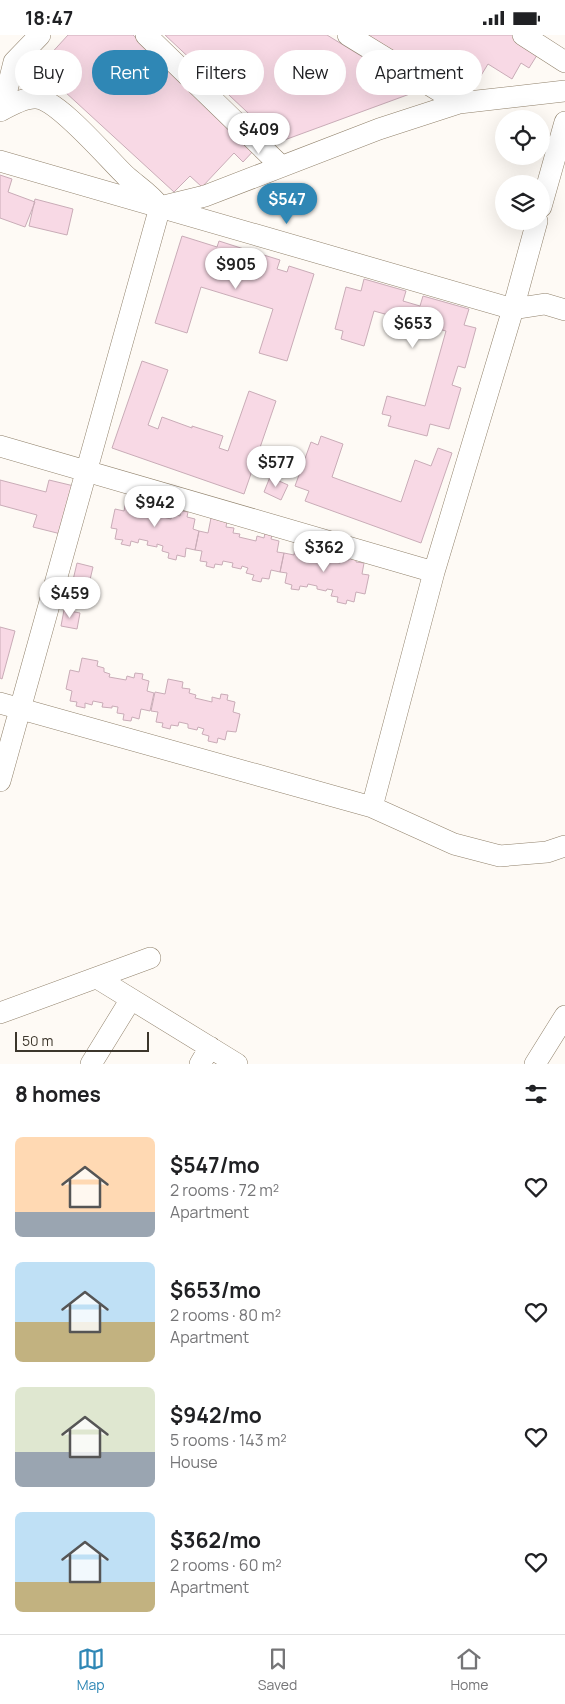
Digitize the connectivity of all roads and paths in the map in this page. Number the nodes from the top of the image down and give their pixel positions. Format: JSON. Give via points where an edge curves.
{"nodes":[{"id":1,"x":40,"y":35,"type":"edge"},
{"id":2,"x":146,"y":35,"type":"edge"},
{"id":3,"x":348,"y":35,"type":"edge"},
{"id":4,"x":523,"y":35,"type":"edge"},
{"id":5,"x":565,"y":62,"type":"edge"},
{"id":6,"x":565,"y":91,"type":"edge"},
{"id":7,"x":459,"y":103,"type":"junction"},
{"id":8,"x":1,"y":110,"type":"edge"},
{"id":9,"x":565,"y":122,"type":"edge"},
{"id":10,"x":0,"y":161,"type":"edge"},
{"id":11,"x":281,"y":166,"type":"junction"},
{"id":12,"x":550,"y":175,"type":"edge"},
{"id":13,"x":160,"y":207,"type":"junction"},
{"id":14,"x":535,"y":230,"type":"edge"},
{"id":15,"x":513,"y":309,"type":"junction"},
{"id":16,"x":565,"y":310,"type":"edge"},
{"id":17,"x":0,"y":446,"type":"edge"},
{"id":18,"x":86,"y":471,"type":"junction"},
{"id":19,"x":434,"y":572,"type":"junction"},
{"id":20,"x":10,"y":706,"type":"edge"},
{"id":21,"x":0,"y":781,"type":"edge"},
{"id":22,"x":372,"y":807,"type":"junction"},
{"id":23,"x":565,"y":846,"type":"edge"},
{"id":24,"x":150,"y":958,"type":"dead end"},
{"id":25,"x":97,"y":978,"type":"junction"},
{"id":26,"x":131,"y":999,"type":"junction"},
{"id":27,"x":0,"y":1013,"type":"edge"},
{"id":28,"x":565,"y":1016,"type":"edge"},
{"id":29,"x":205,"y":1056,"type":"edge"},
{"id":30,"x":92,"y":1064,"type":"edge"},
{"id":31,"x":238,"y":1064,"type":"edge"},
{"id":32,"x":535,"y":1064,"type":"edge"}],
"edges":[{"from":1,"to":8,"type":"street","via":[[14,62]]},
{"from":2,"to":11,"type":"street"},
{"from":3,"to":7,"type":"street"},
{"from":4,"to":5,"type":"street"},
{"from":6,"to":7,"type":"street"},
{"from":7,"to":11,"type":"street"},
{"from":8,"to":13,"type":"street","via":[[36,97],[46,101],[74,123]]},
{"from":9,"to":12,"type":"street"},
{"from":10,"to":13,"type":"street"},
{"from":11,"to":13,"type":"street","via":[[205,196]]},
{"from":13,"to":15,"type":"street"},
{"from":13,"to":18,"type":"street"},
{"from":14,"to":15,"type":"street"},
{"from":15,"to":16,"type":"street","via":[[545,304]]},
{"from":15,"to":19,"type":"street"},
{"from":17,"to":18,"type":"street"},
{"from":18,"to":19,"type":"street"},
{"from":18,"to":20,"type":"street"},
{"from":19,"to":22,"type":"street"},
{"from":20,"to":21,"type":"street"},
{"from":20,"to":22,"type":"street"},
{"from":22,"to":23,"type":"street","via":[[454,844],[500,855],[547,852]]},
{"from":24,"to":25,"type":"street"},
{"from":25,"to":26,"type":"street"},
{"from":25,"to":27,"type":"street"},
{"from":26,"to":29,"type":"street"},
{"from":26,"to":30,"type":"street"},
{"from":28,"to":32,"type":"street"},
{"from":29,"to":31,"type":"street"}]}
